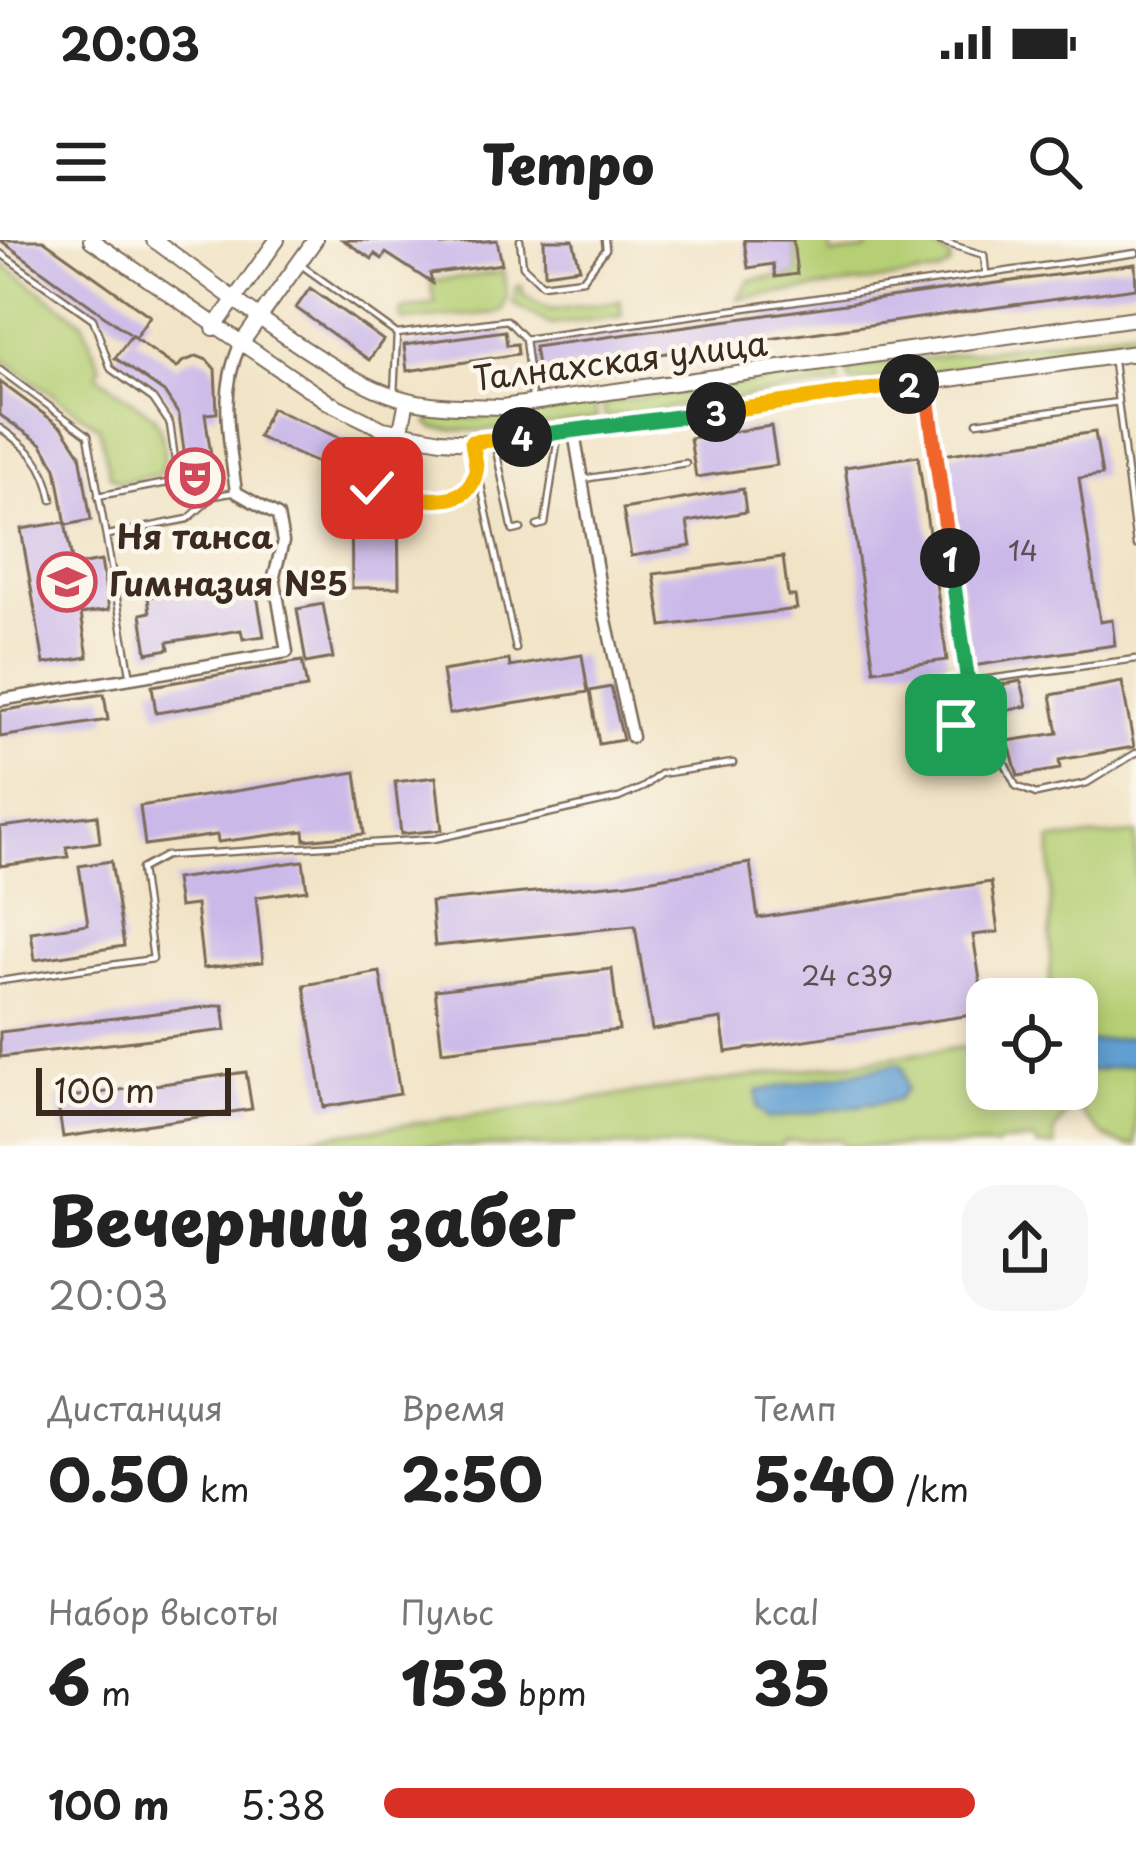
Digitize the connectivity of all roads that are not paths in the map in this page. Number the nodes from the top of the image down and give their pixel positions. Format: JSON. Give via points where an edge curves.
{"nodes":[{"id":1,"x":91,"y":240,"type":"edge"},
{"id":2,"x":154,"y":240,"type":"edge"},
{"id":3,"x":315,"y":240,"type":"edge"},
{"id":4,"x":520,"y":240,"type":"edge"},
{"id":5,"x":604,"y":240,"type":"edge"},
{"id":6,"x":936,"y":240,"type":"edge"},
{"id":7,"x":272,"y":242,"type":"edge"},
{"id":8,"x":0,"y":253,"type":"edge"},
{"id":9,"x":1136,"y":253,"type":"edge"},
{"id":10,"x":298,"y":263,"type":"junction"},
{"id":11,"x":986,"y":274,"type":"junction"},
{"id":12,"x":236,"y":298,"type":"junction"},
{"id":13,"x":261,"y":316,"type":"junction"},
{"id":14,"x":1136,"y":318,"type":"edge"},
{"id":15,"x":214,"y":328,"type":"junction"},
{"id":16,"x":397,"y":334,"type":"junction"},
{"id":17,"x":524,"y":339,"type":"junction"},
{"id":18,"x":240,"y":346,"type":"junction"},
{"id":19,"x":1136,"y":353,"type":"edge"},
{"id":20,"x":1112,"y":356,"type":"junction"},
{"id":21,"x":0,"y":370,"type":"edge"},
{"id":22,"x":926,"y":382,"type":"junction"},
{"id":23,"x":401,"y":398,"type":"junction"},
{"id":24,"x":533,"y":402,"type":"junction"},
{"id":25,"x":1118,"y":402,"type":"junction"},
{"id":26,"x":977,"y":422,"type":"dead end"},
{"id":27,"x":0,"y":428,"type":"edge"},
{"id":28,"x":566,"y":433,"type":"junction"},
{"id":29,"x":400,"y":435,"type":"junction"},
{"id":30,"x":493,"y":440,"type":"junction"},
{"id":31,"x":472,"y":442,"type":"junction"},
{"id":32,"x":686,"y":463,"type":"dead end"},
{"id":33,"x":476,"y":471,"type":"junction"},
{"id":34,"x":584,"y":479,"type":"junction"},
{"id":35,"x":178,"y":481,"type":"junction"},
{"id":36,"x":372,"y":488,"type":"dead end"},
{"id":37,"x":236,"y":492,"type":"junction"},
{"id":38,"x":98,"y":496,"type":"junction"},
{"id":39,"x":214,"y":496,"type":"junction"},
{"id":40,"x":52,"y":500,"type":"dead end"},
{"id":41,"x":537,"y":526,"type":"dead end"},
{"id":42,"x":521,"y":530,"type":"dead end"},
{"id":43,"x":108,"y":535,"type":"junction"},
{"id":44,"x":1136,"y":545,"type":"edge"},
{"id":45,"x":516,"y":649,"type":"dead end"},
{"id":46,"x":1136,"y":659,"type":"edge"},
{"id":47,"x":131,"y":679,"type":"junction"},
{"id":48,"x":968,"y":682,"type":"junction"},
{"id":49,"x":0,"y":700,"type":"edge"},
{"id":50,"x":632,"y":736,"type":"dead end"},
{"id":51,"x":1136,"y":753,"type":"edge"},
{"id":52,"x":733,"y":763,"type":"dead end"},
{"id":53,"x":0,"y":981,"type":"edge"}],
"edges":[{"from":1,"to":15,"type":"street","name":"Талнахская улица"},
{"from":2,"to":12,"type":"street","name":"Талнахская улица"},
{"from":3,"to":10,"type":"street"},
{"from":4,"to":5,"type":"lane","via":[[523,266],[542,284],[583,279],[606,249]]},
{"from":6,"to":11,"type":"lane","via":[[984,255]]},
{"from":7,"to":12,"type":"street"},
{"from":8,"to":35,"type":"lane","via":[[93,319],[111,369],[154,399],[170,424]]},
{"from":9,"to":11,"type":"lane"},
{"from":10,"to":13,"type":"street"},
{"from":10,"to":16,"type":"lane"},
{"from":11,"to":17,"type":"lane"},
{"from":12,"to":13,"type":"street","name":"Талнахская улица"},
{"from":12,"to":15,"type":"street"},
{"from":13,"to":18,"type":"street"},
{"from":13,"to":23,"type":"street","name":"Талнахская улица","via":[[346,373]]},
{"from":14,"to":24,"type":"street","name":"Талнахская улица"},
{"from":15,"to":18,"type":"street","name":"Талнахская улица"},
{"from":16,"to":17,"type":"lane","via":[[507,320]]},
{"from":16,"to":23,"type":"lane"},
{"from":17,"to":24,"type":"lane"},
{"from":18,"to":29,"type":"street","name":"Талнахская улица","via":[[328,402]]},
{"from":18,"to":37,"type":"street","via":[[225,405]]},
{"from":19,"to":20,"type":"street","name":"Талнахская улица"},
{"from":20,"to":22,"type":"street","name":"Талнахская улица"},
{"from":20,"to":25,"type":"lane"},
{"from":21,"to":38,"type":"lane","via":[[88,435]]},
{"from":22,"to":28,"type":"street","name":"Талнахская улица"},
{"from":22,"to":48,"type":"lane"},
{"from":23,"to":24,"type":"street","name":"Талнахская улица"},
{"from":23,"to":29,"type":"street"},
{"from":25,"to":26,"type":"lane"},
{"from":25,"to":44,"type":"lane"},
{"from":27,"to":40,"type":"lane","via":[[33,451]]},
{"from":28,"to":30,"type":"street","name":"Талнахская улица"},
{"from":28,"to":34,"type":"street"},
{"from":28,"to":41,"type":"lane","via":[[545,524]]},
{"from":29,"to":31,"type":"street","name":"Талнахская улица"},
{"from":30,"to":31,"type":"street","name":"Талнахская улица"},
{"from":30,"to":42,"type":"lane","via":[[513,531]]},
{"from":31,"to":33,"type":"lane"},
{"from":32,"to":34,"type":"lane"},
{"from":33,"to":36,"type":"lane","via":[[455,497],[418,500]]},
{"from":33,"to":45,"type":"lane"},
{"from":34,"to":50,"type":"street"},
{"from":35,"to":38,"type":"lane"},
{"from":35,"to":39,"type":"lane"},
{"from":37,"to":39,"type":"lane"},
{"from":37,"to":47,"type":"street","via":[[278,517],[283,542],[274,576],[287,652]]},
{"from":38,"to":43,"type":"lane"},
{"from":39,"to":43,"type":"lane","via":[[188,519]]},
{"from":43,"to":47,"type":"lane"},
{"from":46,"to":48,"type":"lane"},
{"from":47,"to":49,"type":"street"},
{"from":48,"to":51,"type":"lane","via":[[940,696],[943,719],[993,739],[1016,786],[1036,794],[1087,783]]},
{"from":52,"to":53,"type":"lane","via":[[660,774],[619,798],[434,839],[166,856],[142,868],[153,959]]}]}
